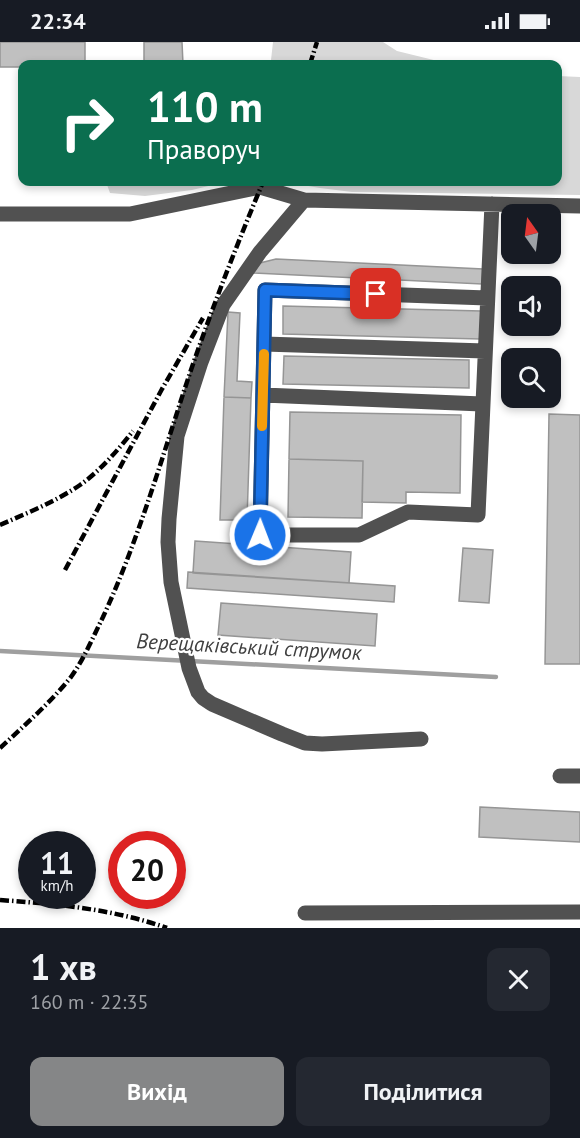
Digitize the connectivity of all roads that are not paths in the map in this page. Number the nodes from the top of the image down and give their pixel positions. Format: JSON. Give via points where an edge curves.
{"nodes":[{"id":1,"x":304,"y":200,"type":"junction"},
{"id":2,"x":492,"y":204,"type":"junction"},
{"id":3,"x":580,"y":206,"type":"edge"},
{"id":4,"x":0,"y":214,"type":"edge"},
{"id":5,"x":488,"y":298,"type":"junction"},
{"id":6,"x":264,"y":344,"type":"junction"},
{"id":7,"x":485,"y":351,"type":"junction"},
{"id":8,"x":263,"y":395,"type":"junction"},
{"id":9,"x":482,"y":404,"type":"junction"},
{"id":10,"x":421,"y":739,"type":"dead end"},
{"id":11,"x":560,"y":776,"type":"dead end"},
{"id":12,"x":580,"y":776,"type":"edge"},
{"id":13,"x":580,"y":912,"type":"edge"},
{"id":14,"x":305,"y":913,"type":"dead end"}],
"edges":[{"from":1,"to":2,"type":"lane"},
{"from":1,"to":4,"type":"lane","via":[[260,187],[130,214]]},
{"from":1,"to":10,"type":"lane","via":[[260,252],[223,305],[179,427],[168,542],[171,582],[189,668],[198,692],[212,704],[305,743]]},
{"from":2,"to":3,"type":"lane"},
{"from":2,"to":5,"type":"lane"},
{"from":5,"to":6,"type":"lane","via":[[265,290]]},
{"from":5,"to":7,"type":"lane"},
{"from":6,"to":7,"type":"lane"},
{"from":6,"to":8,"type":"lane"},
{"from":7,"to":9,"type":"lane"},
{"from":8,"to":9,"type":"lane"},
{"from":8,"to":9,"type":"lane","via":[[260,535],[359,535],[408,512],[478,514]]},
{"from":11,"to":12,"type":"lane"},
{"from":13,"to":14,"type":"lane"}]}
